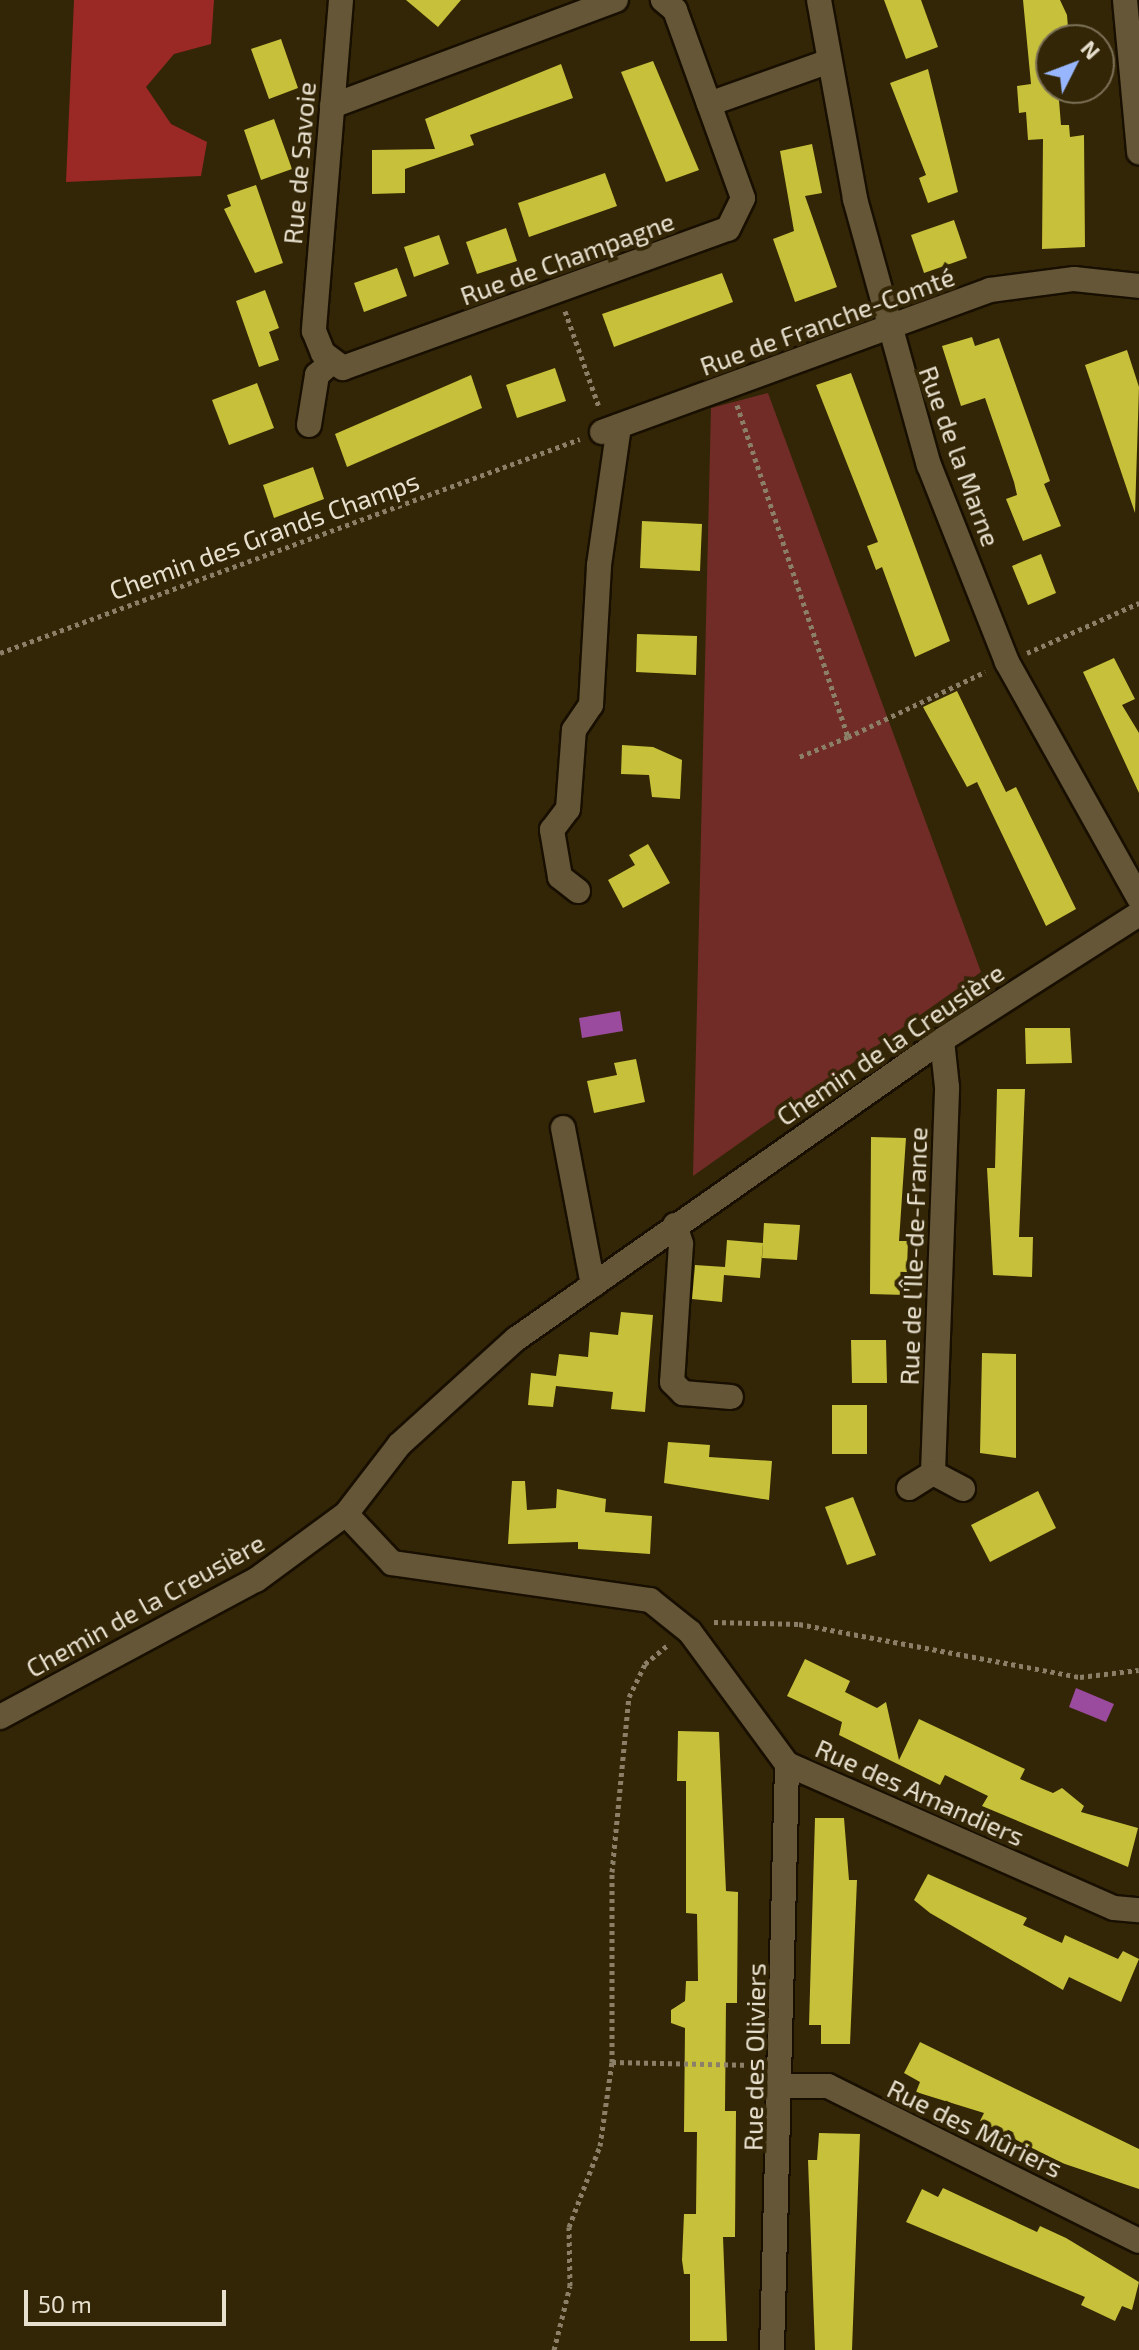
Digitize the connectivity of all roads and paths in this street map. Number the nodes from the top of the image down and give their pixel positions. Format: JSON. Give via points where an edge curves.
{"nodes":[{"id":1,"x":341,"y":0,"type":"edge"},
{"id":2,"x":616,"y":0,"type":"edge"},
{"id":3,"x":663,"y":0,"type":"edge"},
{"id":4,"x":819,"y":0,"type":"edge"},
{"id":5,"x":1125,"y":0,"type":"edge"},
{"id":6,"x":830,"y":61,"type":"junction"},
{"id":7,"x":709,"y":104,"type":"junction"},
{"id":8,"x":332,"y":106,"type":"junction"},
{"id":9,"x":1139,"y":145,"type":"edge"},
{"id":10,"x":1139,"y":286,"type":"edge"},
{"id":11,"x":558,"y":291,"type":"junction"},
{"id":12,"x":887,"y":329,"type":"junction"},
{"id":13,"x":333,"y":361,"type":"junction"},
{"id":14,"x":731,"y":385,"type":"junction"},
{"id":15,"x":309,"y":425,"type":"dead end"},
{"id":16,"x":610,"y":429,"type":"junction"},
{"id":17,"x":0,"y":653,"type":"edge"},
{"id":18,"x":799,"y":757,"type":"dead end"},
{"id":19,"x":578,"y":891,"type":"dead end"},
{"id":20,"x":1139,"y":898,"type":"edge"},
{"id":21,"x":1139,"y":914,"type":"edge"},
{"id":22,"x":942,"y":1040,"type":"junction"},
{"id":23,"x":563,"y":1128,"type":"dead end"},
{"id":24,"x":675,"y":1225,"type":"junction"},
{"id":25,"x":593,"y":1285,"type":"junction"},
{"id":26,"x":731,"y":1397,"type":"dead end"},
{"id":27,"x":933,"y":1473,"type":"junction"},
{"id":28,"x":909,"y":1488,"type":"dead end"},
{"id":29,"x":963,"y":1489,"type":"dead end"},
{"id":30,"x":346,"y":1514,"type":"junction"},
{"id":31,"x":664,"y":1631,"type":"dead end"},
{"id":32,"x":682,"y":1636,"type":"junction"},
{"id":33,"x":1139,"y":1670,"type":"edge"},
{"id":34,"x":0,"y":1717,"type":"edge"},
{"id":35,"x":787,"y":1764,"type":"junction"},
{"id":36,"x":1139,"y":1910,"type":"edge"},
{"id":37,"x":612,"y":2062,"type":"junction"},
{"id":38,"x":782,"y":2076,"type":"junction"},
{"id":39,"x":1139,"y":2241,"type":"edge"},
{"id":40,"x":554,"y":2350,"type":"edge"},
{"id":41,"x":772,"y":2350,"type":"edge"}],
"edges":[{"from":1,"to":8,"type":"street","name":"Rue de Savoie"},
{"from":2,"to":8,"type":"street"},
{"from":3,"to":7,"type":"street","name":"Rue de Champagne","via":[[675,10]]},
{"from":4,"to":6,"type":"street","name":"Rue de la Marne"},
{"from":5,"to":9,"type":"street"},
{"from":6,"to":7,"type":"street"},
{"from":6,"to":12,"type":"street","name":"Rue de la Marne"},
{"from":7,"to":11,"type":"street","name":"Rue de Champagne","via":[[743,198],[740,216],[728,229]]},
{"from":8,"to":13,"type":"street","name":"Rue de Savoie","via":[[314,331]]},
{"from":10,"to":12,"type":"street","name":"Rue de Franche-Comté","via":[[1074,279],[990,290]]},
{"from":11,"to":13,"type":"street","name":"Rue de Champagne","via":[[343,368]]},
{"from":11,"to":16,"type":"path"},
{"from":12,"to":14,"type":"street","name":"Rue de Franche-Comté"},
{"from":12,"to":20,"type":"street","name":"Rue de la Marne","via":[[929,465],[1007,662]]},
{"from":13,"to":15,"type":"street","via":[[317,375]]},
{"from":14,"to":16,"type":"street","name":"Rue de Franche-Comté"},
{"from":14,"to":18,"type":"path","via":[[848,737]]},
{"from":16,"to":17,"type":"path","name":"Chemin des Grands Champs"},
{"from":16,"to":19,"type":"street","via":[[591,705],[574,730],[568,809],[552,830],[560,877]]},
{"from":21,"to":22,"type":"street","name":"Chemin de la Creusière"},
{"from":22,"to":24,"type":"street","name":"Chemin de la Creusière"},
{"from":22,"to":27,"type":"street","name":"Rue de l'Île-de-France","via":[[947,1087]]},
{"from":23,"to":25,"type":"street"},
{"from":24,"to":25,"type":"street","name":"Chemin de la Creusière"},
{"from":24,"to":26,"type":"street","via":[[681,1244],[672,1382],[683,1393]]},
{"from":25,"to":30,"type":"street","name":"Chemin de la Creusière","via":[[458,1387],[390,1456]]},
{"from":27,"to":28,"type":"street"},
{"from":27,"to":29,"type":"street"},
{"from":30,"to":32,"type":"street","name":"Rue des Amandiers","via":[[392,1563],[650,1600]]},
{"from":30,"to":34,"type":"street","name":"Chemin de la Creusière","via":[[256,1580]]},
{"from":31,"to":32,"type":"path"},
{"from":32,"to":33,"type":"path","via":[[719,1620],[799,1624],[1080,1677]]},
{"from":32,"to":35,"type":"street","name":"Rue des Amandiers"},
{"from":32,"to":37,"type":"path","via":[[645,1664],[629,1697],[612,1872]]},
{"from":35,"to":36,"type":"street","name":"Rue des Amandiers","via":[[1114,1908]]},
{"from":35,"to":38,"type":"street","name":"Rue des Oliviers"},
{"from":37,"to":38,"type":"path"},
{"from":37,"to":40,"type":"path","via":[[600,2146],[569,2227],[570,2286]]},
{"from":38,"to":39,"type":"street","name":"Rue des Mûriers","via":[[828,2086]]},
{"from":38,"to":41,"type":"street","name":"Rue des Oliviers"}]}
